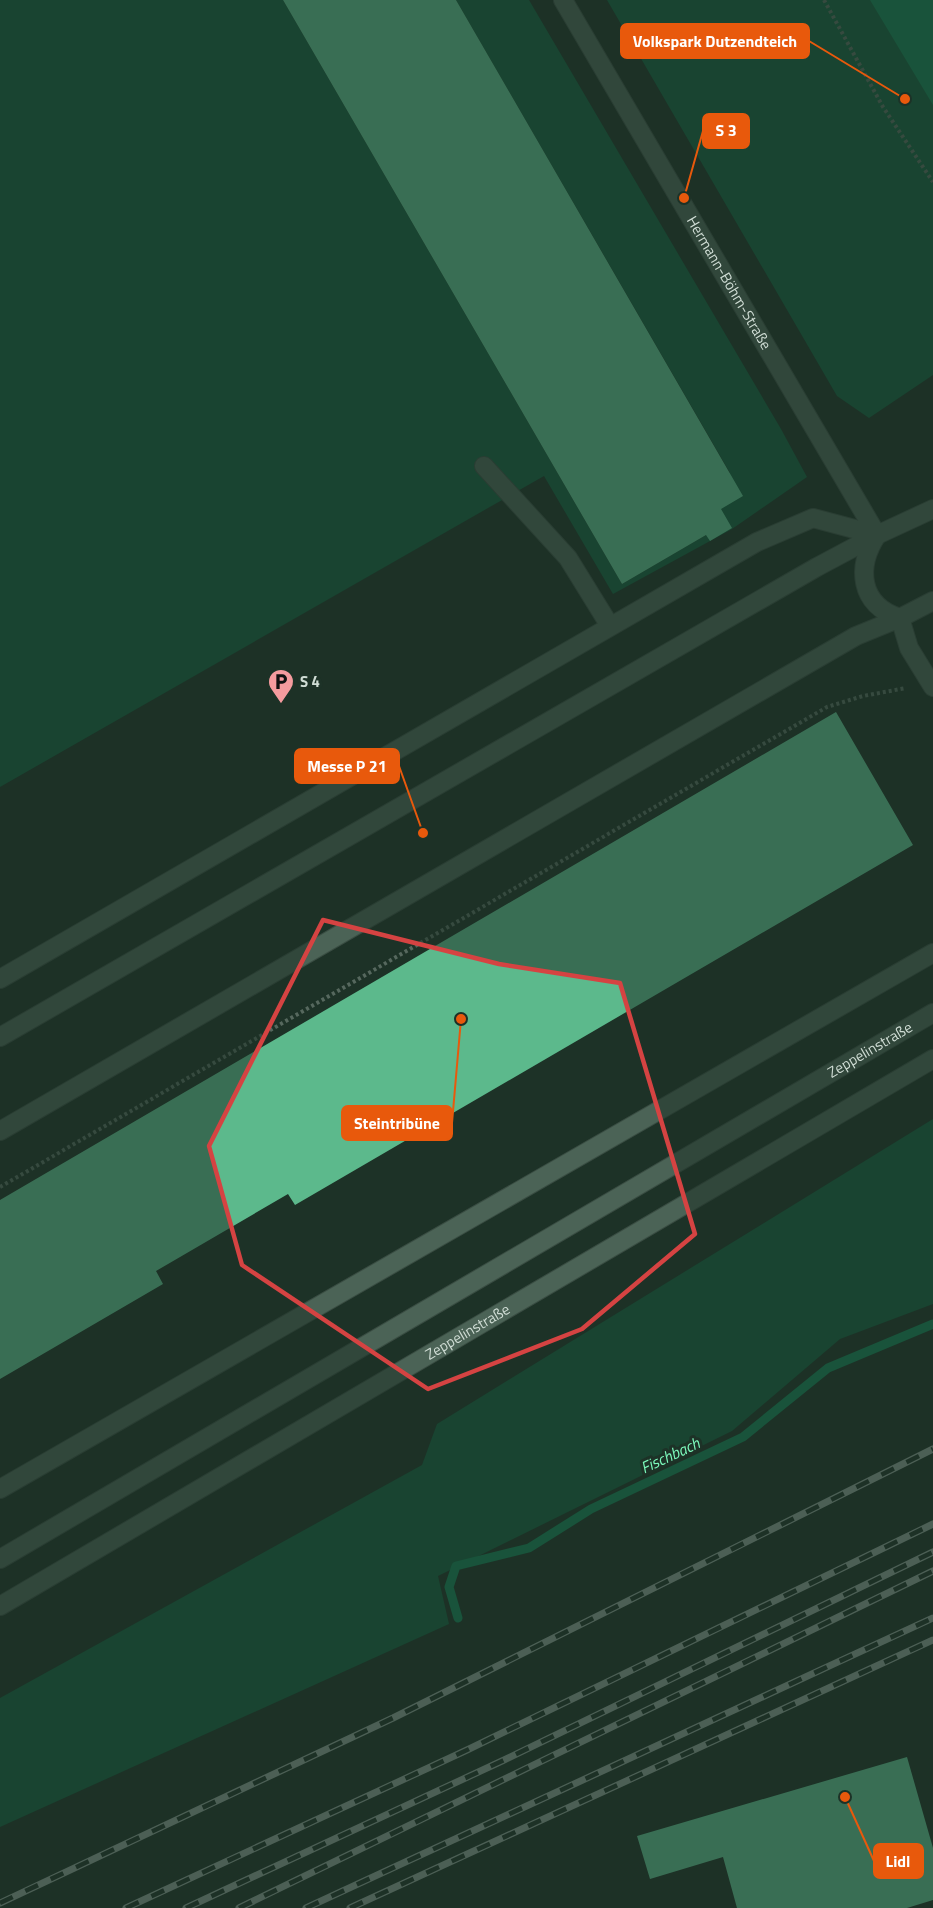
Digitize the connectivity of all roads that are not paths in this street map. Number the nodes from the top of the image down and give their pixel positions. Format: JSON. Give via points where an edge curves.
{"nodes":[{"id":1,"x":563,"y":0,"type":"edge"},
{"id":2,"x":484,"y":466,"type":"dead end"},
{"id":3,"x":933,"y":509,"type":"edge"},
{"id":4,"x":877,"y":535,"type":"junction"},
{"id":5,"x":933,"y":601,"type":"edge"},
{"id":6,"x":900,"y":618,"type":"junction"},
{"id":7,"x":610,"y":626,"type":"junction"},
{"id":8,"x":931,"y":684,"type":"edge"},
{"id":9,"x":933,"y":953,"type":"edge"},
{"id":10,"x":0,"y":979,"type":"edge"},
{"id":11,"x":933,"y":1013,"type":"edge"},
{"id":12,"x":0,"y":1037,"type":"edge"},
{"id":13,"x":933,"y":1059,"type":"edge"},
{"id":14,"x":0,"y":1131,"type":"edge"},
{"id":15,"x":0,"y":1489,"type":"edge"},
{"id":16,"x":0,"y":1559,"type":"edge"},
{"id":17,"x":0,"y":1606,"type":"edge"}],
"edges":[{"from":1,"to":4,"type":"street","name":"Hermann-Böhm-Straße"},
{"from":2,"to":7,"type":"street","via":[[568,558]]},
{"from":3,"to":4,"type":"street"},
{"from":4,"to":6,"type":"street","via":[[864,568],[866,587],[875,605]]},
{"from":4,"to":7,"type":"street","via":[[813,518],[757,542]]},
{"from":4,"to":12,"type":"street"},
{"from":5,"to":6,"type":"street"},
{"from":6,"to":8,"type":"street","via":[[909,648]]},
{"from":6,"to":14,"type":"street","via":[[846,642]]},
{"from":7,"to":10,"type":"street"},
{"from":9,"to":15,"type":"street"},
{"from":11,"to":16,"type":"street","name":"Zeppelinstraße"},
{"from":13,"to":17,"type":"street","name":"Zeppelinstraße"}]}
